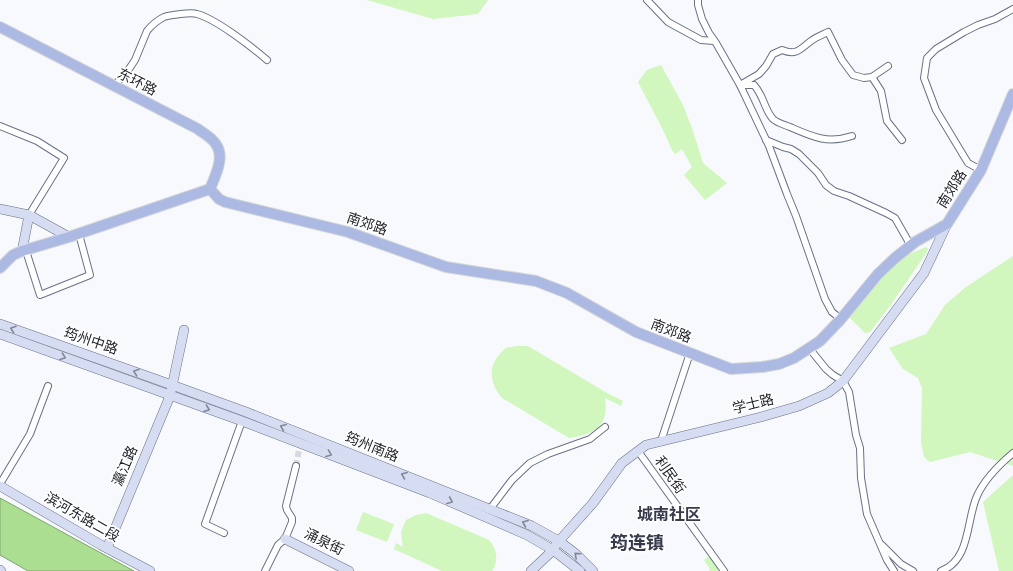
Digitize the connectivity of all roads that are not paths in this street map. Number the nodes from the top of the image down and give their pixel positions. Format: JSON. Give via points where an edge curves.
{"nodes":[{"id":1,"x":647,"y":0,"type":"edge"},
{"id":2,"x":698,"y":0,"type":"edge"},
{"id":3,"x":1013,"y":9,"type":"edge"},
{"id":4,"x":0,"y":27,"type":"edge"},
{"id":5,"x":714,"y":41,"type":"junction"},
{"id":6,"x":267,"y":60,"type":"dead end"},
{"id":7,"x":888,"y":66,"type":"dead end"},
{"id":8,"x":872,"y":77,"type":"junction"},
{"id":9,"x":740,"y":85,"type":"junction"},
{"id":10,"x":114,"y":86,"type":"junction"},
{"id":11,"x":1013,"y":94,"type":"edge"},
{"id":12,"x":0,"y":126,"type":"edge"},
{"id":13,"x":852,"y":136,"type":"dead end"},
{"id":14,"x":766,"y":140,"type":"junction"},
{"id":15,"x":902,"y":140,"type":"dead end"},
{"id":16,"x":981,"y":170,"type":"junction"},
{"id":17,"x":210,"y":189,"type":"junction"},
{"id":18,"x":0,"y":209,"type":"edge"},
{"id":19,"x":29,"y":215,"type":"junction"},
{"id":20,"x":947,"y":224,"type":"junction"},
{"id":21,"x":74,"y":235,"type":"junction"},
{"id":22,"x":910,"y":246,"type":"junction"},
{"id":23,"x":22,"y":251,"type":"junction"},
{"id":24,"x":0,"y":268,"type":"edge"},
{"id":25,"x":841,"y":319,"type":"junction"},
{"id":26,"x":0,"y":324,"type":"edge"},
{"id":27,"x":184,"y":330,"type":"dead end"},
{"id":28,"x":0,"y":334,"type":"edge"},
{"id":29,"x":809,"y":348,"type":"junction"},
{"id":30,"x":690,"y":353,"type":"junction"},
{"id":31,"x":843,"y":381,"type":"junction"},
{"id":32,"x":172,"y":385,"type":"junction"},
{"id":33,"x":48,"y":386,"type":"dead end"},
{"id":34,"x":170,"y":396,"type":"junction"},
{"id":35,"x":242,"y":421,"type":"junction"},
{"id":36,"x":605,"y":427,"type":"dead end"},
{"id":37,"x":661,"y":441,"type":"junction"},
{"id":38,"x":638,"y":451,"type":"junction"},
{"id":39,"x":1013,"y":453,"type":"edge"},
{"id":40,"x":296,"y":466,"type":"tunnel mouth"},
{"id":41,"x":0,"y":485,"type":"edge"},
{"id":42,"x":490,"y":509,"type":"junction"},
{"id":43,"x":224,"y":533,"type":"dead end"},
{"id":44,"x":285,"y":539,"type":"junction"},
{"id":45,"x":559,"y":541,"type":"junction"},
{"id":46,"x":878,"y":541,"type":"junction"},
{"id":47,"x":107,"y":548,"type":"junction"},
{"id":48,"x":553,"y":550,"type":"junction"},
{"id":49,"x":150,"y":571,"type":"edge"},
{"id":50,"x":264,"y":571,"type":"edge"},
{"id":51,"x":350,"y":571,"type":"edge"},
{"id":52,"x":531,"y":571,"type":"edge"},
{"id":53,"x":580,"y":571,"type":"edge"},
{"id":54,"x":593,"y":571,"type":"edge"},
{"id":55,"x":724,"y":571,"type":"edge"},
{"id":56,"x":894,"y":571,"type":"edge"},
{"id":57,"x":913,"y":571,"type":"edge"},
{"id":58,"x":941,"y":571,"type":"edge"}],
"edges":[{"from":1,"to":5,"type":"street","via":[[668,22],[701,40]]},
{"from":2,"to":5,"type":"street","via":[[702,19]]},
{"from":3,"to":16,"type":"street","via":[[964,32],[936,49],[927,58],[924,78],[936,110],[968,163]]},
{"from":4,"to":10,"type":"main road","name":"东环路"},
{"from":5,"to":9,"type":"street"},
{"from":6,"to":10,"type":"street","via":[[211,20],[196,14],[164,17],[147,31],[135,60]]},
{"from":7,"to":8,"type":"street"},
{"from":8,"to":9,"type":"street","via":[[853,75],[828,32],[798,51],[789,53],[782,50],[773,54],[759,74]]},
{"from":8,"to":15,"type":"street","via":[[881,91],[888,121]]},
{"from":9,"to":13,"type":"street","via":[[754,85],[760,91],[774,121],[812,137],[839,140]]},
{"from":9,"to":14,"type":"street"},
{"from":10,"to":17,"type":"main road","name":"东环路","via":[[198,129],[215,143],[219,149],[220,161]]},
{"from":11,"to":16,"type":"main road","name":"南郊路"},
{"from":12,"to":19,"type":"street","via":[[37,142],[64,158]]},
{"from":14,"to":22,"type":"street","via":[[791,148],[799,154],[834,191],[895,218]]},
{"from":14,"to":25,"type":"street","via":[[825,299],[832,312]]},
{"from":16,"to":20,"type":"main road","name":"南郊路"},
{"from":17,"to":21,"type":"main road"},
{"from":17,"to":30,"type":"main road","name":"南郊路","via":[[225,202],[348,232],[446,267],[536,281],[568,293],[636,332]]},
{"from":18,"to":19,"type":"main road"},
{"from":19,"to":21,"type":"main road"},
{"from":19,"to":23,"type":"main road"},
{"from":20,"to":22,"type":"main road","name":"南郊路"},
{"from":20,"to":31,"type":"main road","name":"学士路","via":[[924,273]]},
{"from":21,"to":23,"type":"main road"},
{"from":21,"to":23,"type":"street","via":[[90,275],[40,295],[27,254]]},
{"from":22,"to":25,"type":"main road","name":"南郊路","via":[[878,274]]},
{"from":23,"to":24,"type":"main road","via":[[12,255]]},
{"from":25,"to":29,"type":"main road","name":"南郊路"},
{"from":32,"to":26,"type":"main road","name":"筠州中路","one_way":true},
{"from":27,"to":32,"type":"main road","name":"瀛江路"},
{"from":28,"to":34,"type":"main road","name":"筠州中路","one_way":true},
{"from":29,"to":30,"type":"main road","name":"南郊路","via":[[779,364],[731,369]]},
{"from":29,"to":31,"type":"street","via":[[826,369]]},
{"from":30,"to":37,"type":"street"},
{"from":31,"to":37,"type":"main road","name":"学士路","via":[[828,393],[799,406]]},
{"from":31,"to":46,"type":"street","via":[[849,394],[860,448],[861,478],[867,514]]},
{"from":32,"to":34,"type":"main road","name":"瀛江路"},
{"from":42,"to":32,"type":"main road","name":"筠州南路","one_way":true},
{"from":33,"to":41,"type":"street","via":[[30,434]]},
{"from":34,"to":35,"type":"main road","name":"筠州南路","one_way":true},
{"from":34,"to":47,"type":"main road","name":"瀛江路"},
{"from":35,"to":43,"type":"street","via":[[205,524]]},
{"from":35,"to":48,"type":"main road","name":"筠州南路","one_way":true,"via":[[300,447],[430,493],[527,535]]},
{"from":36,"to":42,"type":"street","via":[[590,439],[530,463],[512,480]]},
{"from":37,"to":38,"type":"main road","name":"学士路","via":[[646,445]]},
{"from":38,"to":45,"type":"main road","name":"学士路","via":[[622,463],[593,503]]},
{"from":38,"to":55,"type":"street","name":"利民街"},
{"from":39,"to":58,"type":"street","via":[[991,475],[977,496],[969,530],[957,561]]},
{"from":40,"to":44,"type":"street","via":[[286,506],[292,522]]},
{"from":41,"to":47,"type":"main road","name":"滨河东路二段"},
{"from":45,"to":42,"type":"main road","name":"筠州南路","one_way":true,"via":[[532,526]]},
{"from":44,"to":50,"type":"street","via":[[278,545]]},
{"from":44,"to":51,"type":"main road","name":"涌泉街"},
{"from":45,"to":48,"type":"main road","name":"学士路"},
{"from":54,"to":45,"type":"main road","name":"筠州南路","one_way":true},
{"from":46,"to":56,"type":"street"},
{"from":46,"to":57,"type":"street","via":[[901,564]]},
{"from":47,"to":49,"type":"main road","name":"滨河东路二段"},
{"from":48,"to":52,"type":"main road","name":"学士路"},
{"from":48,"to":53,"type":"main road","name":"筠州南路"}]}
